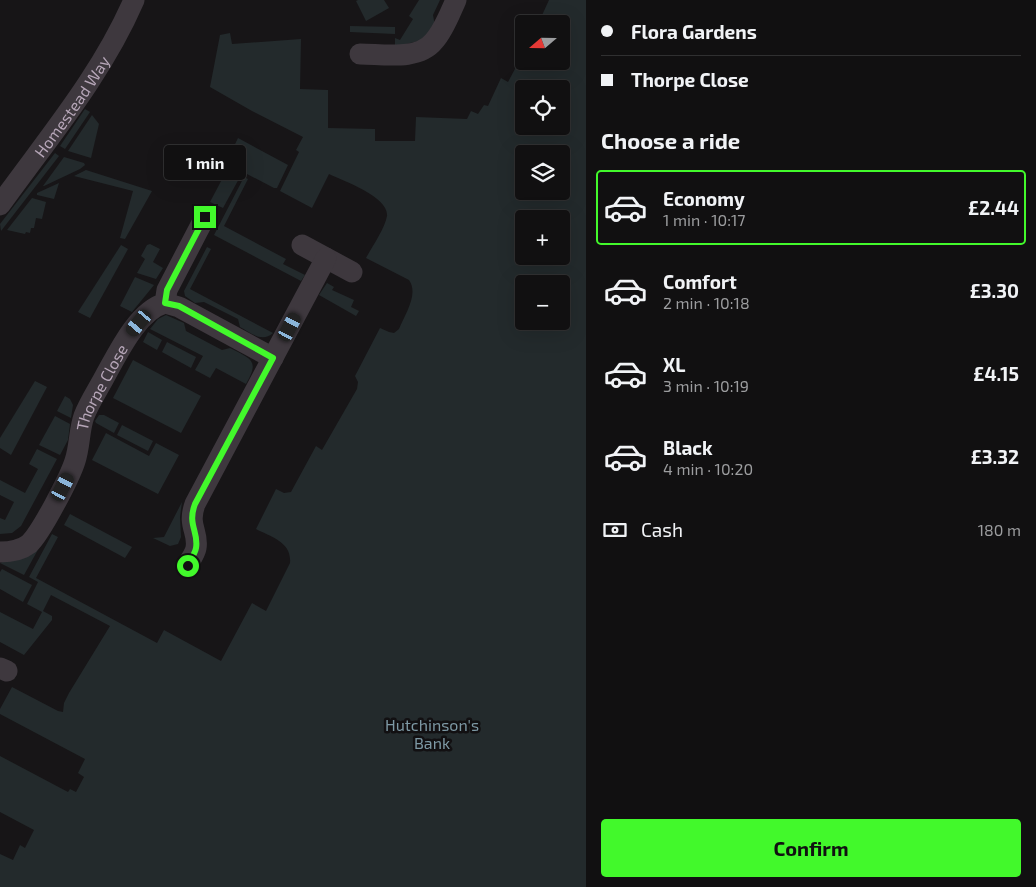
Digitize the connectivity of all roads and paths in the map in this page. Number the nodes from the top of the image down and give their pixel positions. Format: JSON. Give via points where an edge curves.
{"nodes":[{"id":1,"x":134,"y":0,"type":"edge"},
{"id":2,"x":456,"y":0,"type":"edge"},
{"id":3,"x":360,"y":54,"type":"dead end"},
{"id":4,"x":0,"y":205,"type":"edge"},
{"id":5,"x":205,"y":217,"type":"dead end"},
{"id":6,"x":302,"y":245,"type":"dead end"},
{"id":7,"x":326,"y":258,"type":"junction"},
{"id":8,"x":352,"y":272,"type":"dead end"},
{"id":9,"x":165,"y":303,"type":"junction"},
{"id":10,"x":273,"y":358,"type":"junction"},
{"id":11,"x":0,"y":552,"type":"edge"},
{"id":12,"x":188,"y":566,"type":"dead end"}],
"edges":[{"from":1,"to":4,"type":"street","name":"Homestead Way","via":[[94,76]]},
{"from":2,"to":3,"type":"street","via":[[434,42],[421,51]]},
{"from":5,"to":9,"type":"street","via":[[167,290]]},
{"from":6,"to":7,"type":"street"},
{"from":7,"to":8,"type":"street"},
{"from":7,"to":10,"type":"street"},
{"from":9,"to":10,"type":"street","via":[[179,306]]},
{"from":9,"to":11,"type":"street","name":"Thorpe Close","via":[[148,312],[118,353],[84,415],[71,472],[38,534],[20,549]]},
{"from":10,"to":12,"type":"street","via":[[195,504],[191,516],[196,547]]}]}
